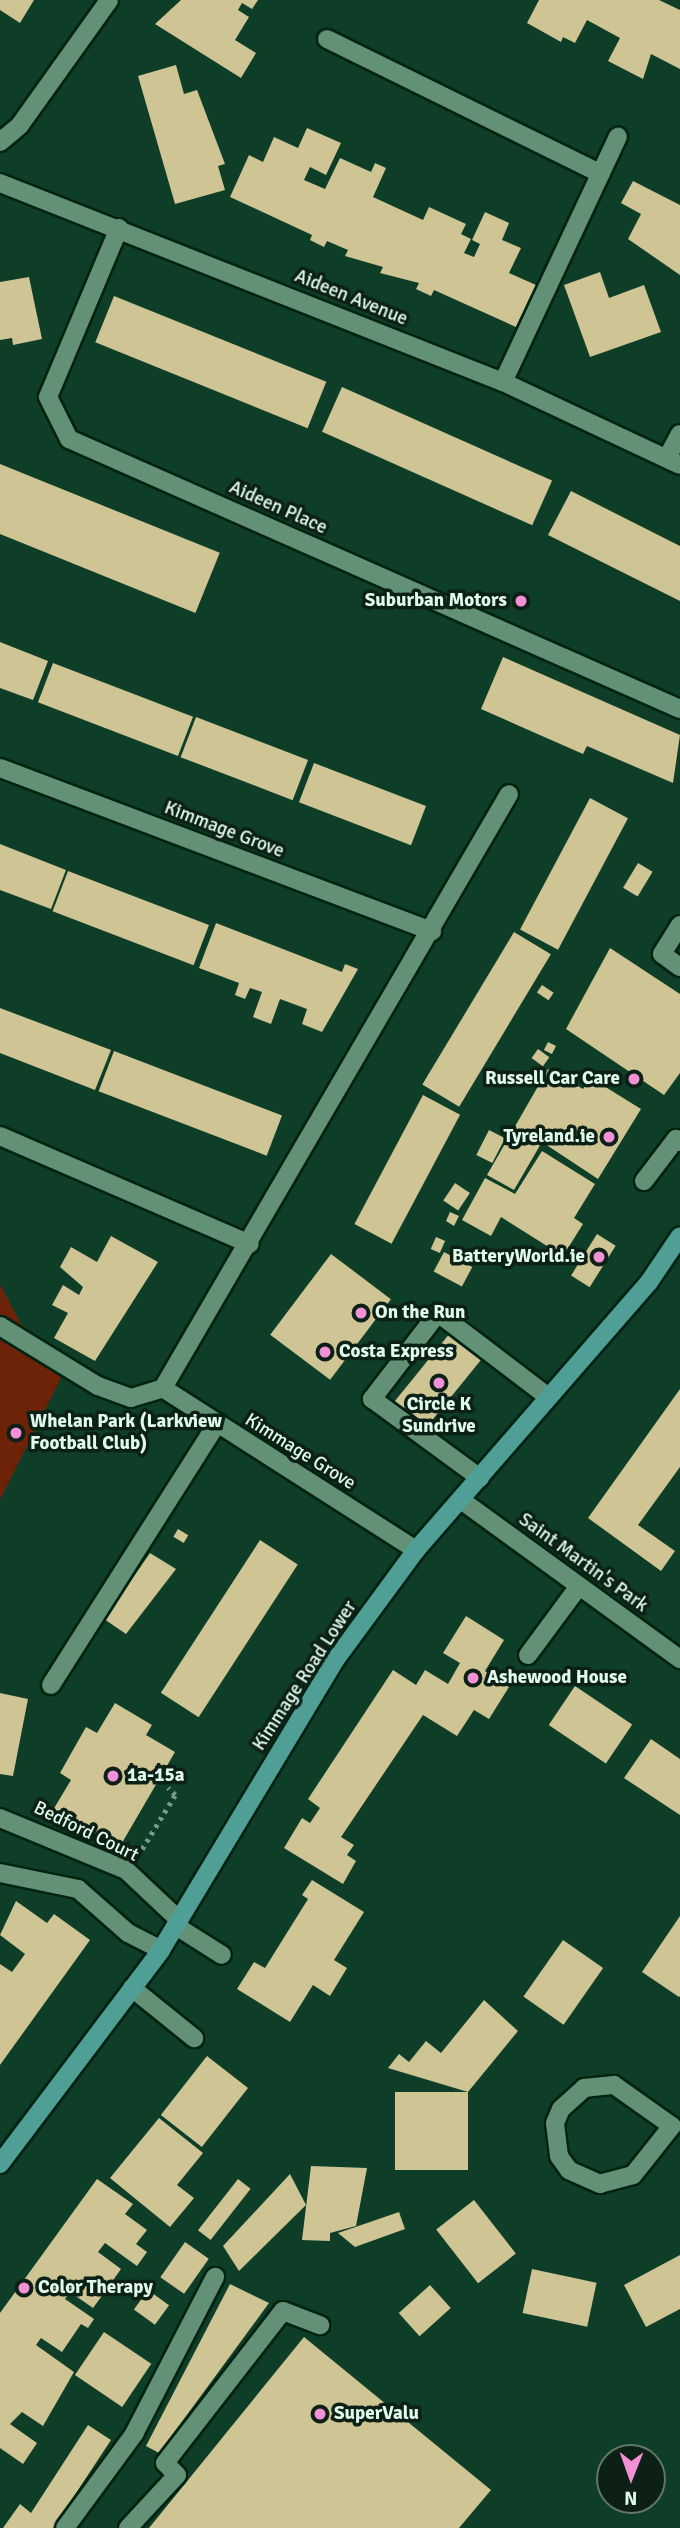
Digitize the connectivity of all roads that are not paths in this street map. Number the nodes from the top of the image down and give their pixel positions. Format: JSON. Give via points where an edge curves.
{"nodes":[{"id":1,"x":109,"y":0,"type":"edge"},
{"id":2,"x":327,"y":39,"type":"dead end"},
{"id":3,"x":618,"y":137,"type":"dead end"},
{"id":4,"x":0,"y":142,"type":"edge"},
{"id":5,"x":601,"y":174,"type":"junction"},
{"id":6,"x":0,"y":183,"type":"edge"},
{"id":7,"x":119,"y":228,"type":"junction"},
{"id":8,"x":503,"y":382,"type":"junction"},
{"id":9,"x":680,"y":434,"type":"edge"},
{"id":10,"x":673,"y":462,"type":"edge"},
{"id":11,"x":680,"y":709,"type":"edge"},
{"id":12,"x":0,"y":768,"type":"edge"},
{"id":13,"x":509,"y":794,"type":"dead end"},
{"id":14,"x":680,"y":925,"type":"edge"},
{"id":15,"x":432,"y":931,"type":"junction"},
{"id":16,"x":680,"y":967,"type":"edge"},
{"id":17,"x":0,"y":1136,"type":"edge"},
{"id":18,"x":680,"y":1142,"type":"edge"},
{"id":19,"x":644,"y":1181,"type":"dead end"},
{"id":20,"x":680,"y":1236,"type":"edge"},
{"id":21,"x":250,"y":1244,"type":"junction"},
{"id":22,"x":0,"y":1326,"type":"edge"},
{"id":23,"x":163,"y":1388,"type":"junction"},
{"id":24,"x":547,"y":1396,"type":"junction"},
{"id":25,"x":216,"y":1425,"type":"junction"},
{"id":26,"x":480,"y":1478,"type":"junction"},
{"id":27,"x":461,"y":1500,"type":"junction"},
{"id":28,"x":416,"y":1550,"type":"junction"},
{"id":29,"x":579,"y":1586,"type":"junction"},
{"id":30,"x":528,"y":1655,"type":"dead end"},
{"id":31,"x":680,"y":1659,"type":"edge"},
{"id":32,"x":51,"y":1685,"type":"dead end"},
{"id":33,"x":0,"y":1818,"type":"edge"},
{"id":34,"x":0,"y":1873,"type":"edge"},
{"id":35,"x":177,"y":1923,"type":"junction"},
{"id":36,"x":161,"y":1950,"type":"junction"},
{"id":37,"x":222,"y":1955,"type":"dead end"},
{"id":38,"x":132,"y":1988,"type":"junction"},
{"id":39,"x":194,"y":2038,"type":"dead end"},
{"id":40,"x":676,"y":2119,"type":"edge"},
{"id":41,"x":0,"y":2164,"type":"edge"},
{"id":42,"x":215,"y":2277,"type":"dead end"},
{"id":43,"x":320,"y":2325,"type":"dead end"},
{"id":44,"x":65,"y":2528,"type":"edge"},
{"id":45,"x":128,"y":2528,"type":"edge"}],
"edges":[{"from":1,"to":4,"type":"street","via":[[20,125]]},
{"from":2,"to":5,"type":"street"},
{"from":3,"to":5,"type":"street"},
{"from":5,"to":8,"type":"street"},
{"from":6,"to":7,"type":"street","name":"Aideen Avenue"},
{"from":7,"to":8,"type":"street","name":"Aideen Avenue"},
{"from":7,"to":11,"type":"street","name":"Aideen Place","via":[[48,397],[69,439]]},
{"from":8,"to":10,"type":"street","name":"Aideen Avenue"},
{"from":9,"to":10,"type":"street"},
{"from":12,"to":15,"type":"street","name":"Kimmage Grove"},
{"from":13,"to":15,"type":"street"},
{"from":14,"to":16,"type":"street","via":[[662,954]]},
{"from":15,"to":21,"type":"street"},
{"from":17,"to":21,"type":"street"},
{"from":18,"to":19,"type":"street","via":[[676,1139]]},
{"from":20,"to":24,"type":"main road","name":"Kimmage Road Lower","via":[[649,1282]]},
{"from":21,"to":23,"type":"street"},
{"from":22,"to":23,"type":"street","via":[[98,1386],[131,1398]]},
{"from":23,"to":25,"type":"street","name":"Kimmage Grove"},
{"from":24,"to":26,"type":"main road","name":"Kimmage Road Lower"},
{"from":24,"to":26,"type":"street","via":[[438,1313],[372,1399]]},
{"from":25,"to":28,"type":"street","name":"Kimmage Grove"},
{"from":25,"to":32,"type":"street"},
{"from":26,"to":27,"type":"main road","name":"Kimmage Road Lower"},
{"from":27,"to":28,"type":"main road","name":"Kimmage Road Lower"},
{"from":27,"to":29,"type":"street","name":"Saint Martin's Park"},
{"from":28,"to":35,"type":"main road","name":"Kimmage Road Lower","via":[[337,1659]]},
{"from":29,"to":30,"type":"street"},
{"from":29,"to":31,"type":"street","name":"Saint Martin's Park"},
{"from":33,"to":35,"type":"street","name":"Bedford Court","via":[[128,1872]]},
{"from":34,"to":36,"type":"street","via":[[78,1889],[128,1933]]},
{"from":35,"to":36,"type":"main road","name":"Kimmage Road Lower"},
{"from":35,"to":37,"type":"street","name":"Bedford Court"},
{"from":36,"to":38,"type":"main road","name":"Kimmage Road Lower"},
{"from":38,"to":39,"type":"street"},
{"from":38,"to":41,"type":"main road","name":"Kimmage Road Lower"},
{"from":40,"to":40,"type":"street","via":[[645,2162],[617,2182],[583,2179],[559,2156],[554,2139],[561,2109],[584,2088],[599,2084],[629,2091]]},
{"from":42,"to":44,"type":"street","via":[[134,2434]]},
{"from":43,"to":45,"type":"street","via":[[283,2311],[165,2463],[177,2476]]}]}
